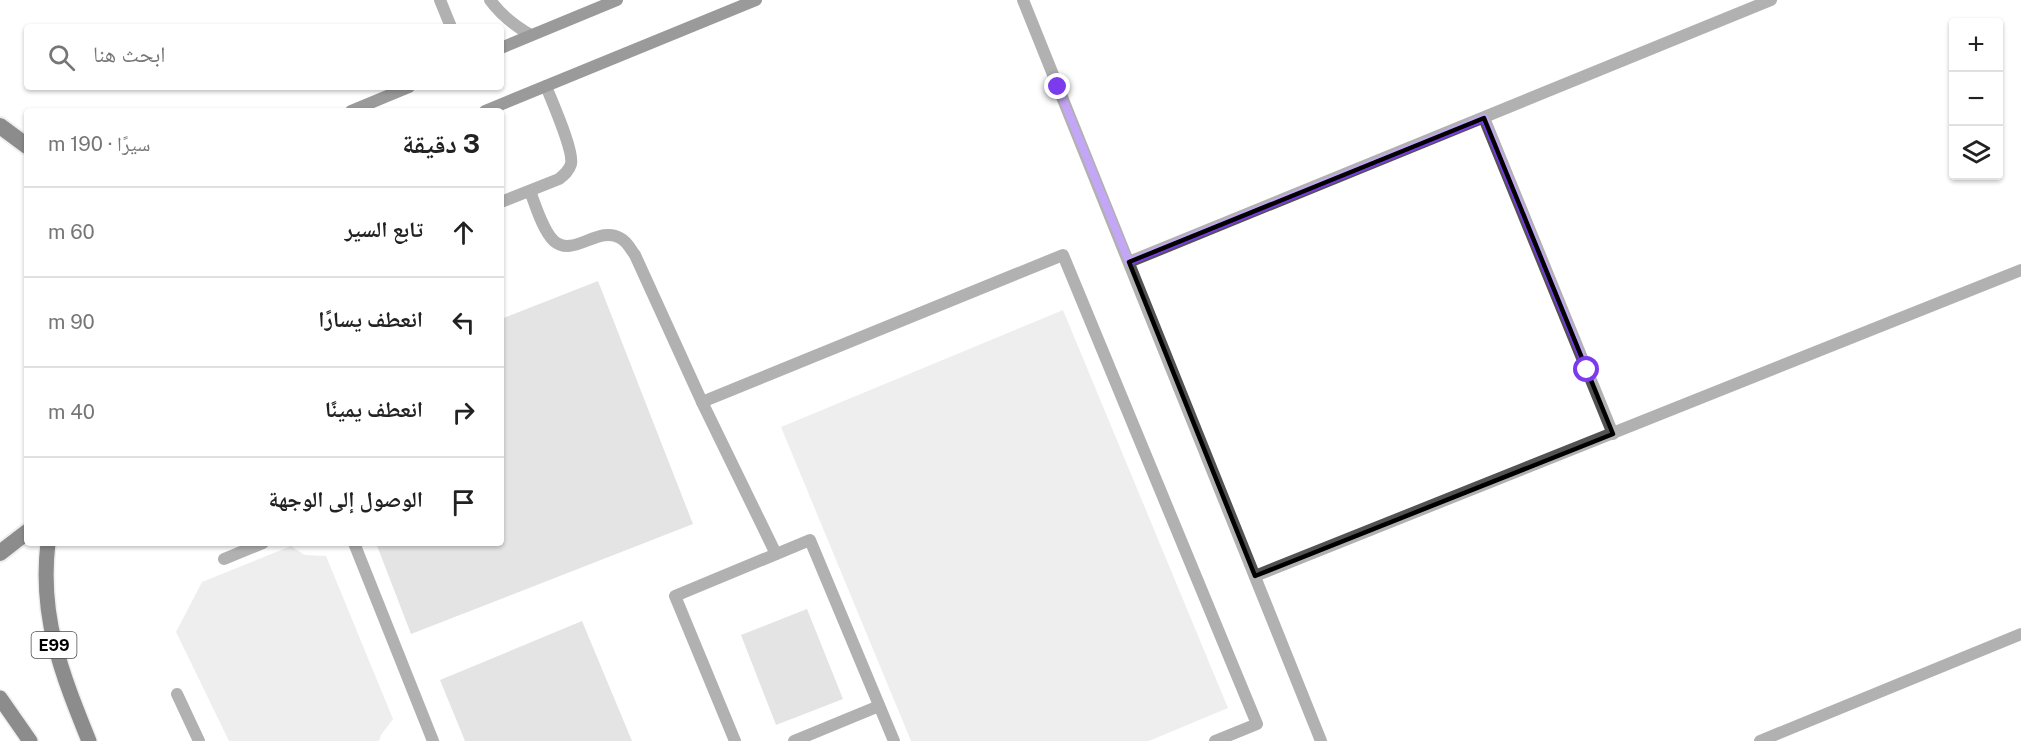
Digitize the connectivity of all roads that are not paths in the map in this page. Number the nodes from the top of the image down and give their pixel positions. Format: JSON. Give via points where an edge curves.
{"nodes":[{"id":1,"x":440,"y":0,"type":"edge"},
{"id":2,"x":490,"y":0,"type":"edge"},
{"id":3,"x":617,"y":0,"type":"edge"},
{"id":4,"x":756,"y":0,"type":"edge"},
{"id":5,"x":1023,"y":0,"type":"edge"},
{"id":6,"x":1771,"y":0,"type":"edge"},
{"id":7,"x":450,"y":24,"type":"edge"},
{"id":8,"x":531,"y":35,"type":"junction"},
{"id":9,"x":504,"y":47,"type":"edge"},
{"id":10,"x":546,"y":86,"type":"junction"},
{"id":11,"x":402,"y":90,"type":"edge"},
{"id":12,"x":358,"y":108,"type":"edge"},
{"id":13,"x":492,"y":108,"type":"edge"},
{"id":14,"x":1484,"y":118,"type":"junction"},
{"id":15,"x":0,"y":126,"type":"edge"},
{"id":16,"x":24,"y":144,"type":"edge"},
{"id":17,"x":530,"y":190,"type":"junction"},
{"id":18,"x":504,"y":201,"type":"edge"},
{"id":19,"x":1129,"y":262,"type":"junction"},
{"id":20,"x":2021,"y":270,"type":"edge"},
{"id":21,"x":702,"y":402,"type":"junction"},
{"id":22,"x":1613,"y":434,"type":"junction"},
{"id":23,"x":24,"y":534,"type":"edge"},
{"id":24,"x":48,"y":546,"type":"edge"},
{"id":25,"x":256,"y":546,"type":"edge"},
{"id":26,"x":355,"y":546,"type":"edge"},
{"id":27,"x":0,"y":553,"type":"edge"},
{"id":28,"x":776,"y":554,"type":"junction"},
{"id":29,"x":224,"y":559,"type":"dead end"},
{"id":30,"x":1255,"y":576,"type":"junction"},
{"id":31,"x":2021,"y":634,"type":"edge"},
{"id":32,"x":177,"y":694,"type":"dead end"},
{"id":33,"x":0,"y":699,"type":"edge"},
{"id":34,"x":879,"y":706,"type":"junction"},
{"id":35,"x":30,"y":741,"type":"edge"},
{"id":36,"x":89,"y":741,"type":"edge"},
{"id":37,"x":199,"y":741,"type":"edge"},
{"id":38,"x":433,"y":741,"type":"edge"},
{"id":39,"x":735,"y":741,"type":"edge"},
{"id":40,"x":794,"y":741,"type":"edge"},
{"id":41,"x":894,"y":741,"type":"edge"},
{"id":42,"x":1215,"y":741,"type":"edge"},
{"id":43,"x":1321,"y":741,"type":"edge"},
{"id":44,"x":1760,"y":741,"type":"edge"}],
"edges":[{"from":1,"to":7,"type":"street"},
{"from":2,"to":8,"type":"street","via":[[504,16]]},
{"from":3,"to":8,"type":"main road"},
{"from":4,"to":10,"type":"main road"},
{"from":5,"to":19,"type":"street"},
{"from":6,"to":14,"type":"street"},
{"from":8,"to":9,"type":"main road"},
{"from":10,"to":13,"type":"main road"},
{"from":10,"to":17,"type":"street","via":[[570,150],[571,166],[559,179]]},
{"from":11,"to":12,"type":"main road"},
{"from":14,"to":19,"type":"street"},
{"from":14,"to":22,"type":"street"},
{"from":15,"to":16,"type":"highway"},
{"from":17,"to":18,"type":"street"},
{"from":17,"to":21,"type":"street","via":[[555,242],[569,246],[609,236],[620,237],[629,246]]},
{"from":19,"to":30,"type":"street"},
{"from":20,"to":22,"type":"street"},
{"from":21,"to":28,"type":"street"},
{"from":21,"to":42,"type":"street","via":[[1063,255],[1257,724]]},
{"from":22,"to":30,"type":"street"},
{"from":23,"to":27,"type":"highway"},
{"from":24,"to":36,"type":"main road","number":"E99","via":[[47,609],[52,640]]},
{"from":25,"to":29,"type":"street"},
{"from":26,"to":38,"type":"street"},
{"from":28,"to":34,"type":"street","via":[[810,540]]},
{"from":28,"to":39,"type":"street","via":[[675,597]]},
{"from":30,"to":43,"type":"street"},
{"from":31,"to":44,"type":"street"},
{"from":32,"to":37,"type":"street"},
{"from":33,"to":35,"type":"main road"},
{"from":34,"to":40,"type":"street"},
{"from":34,"to":41,"type":"street"}]}
